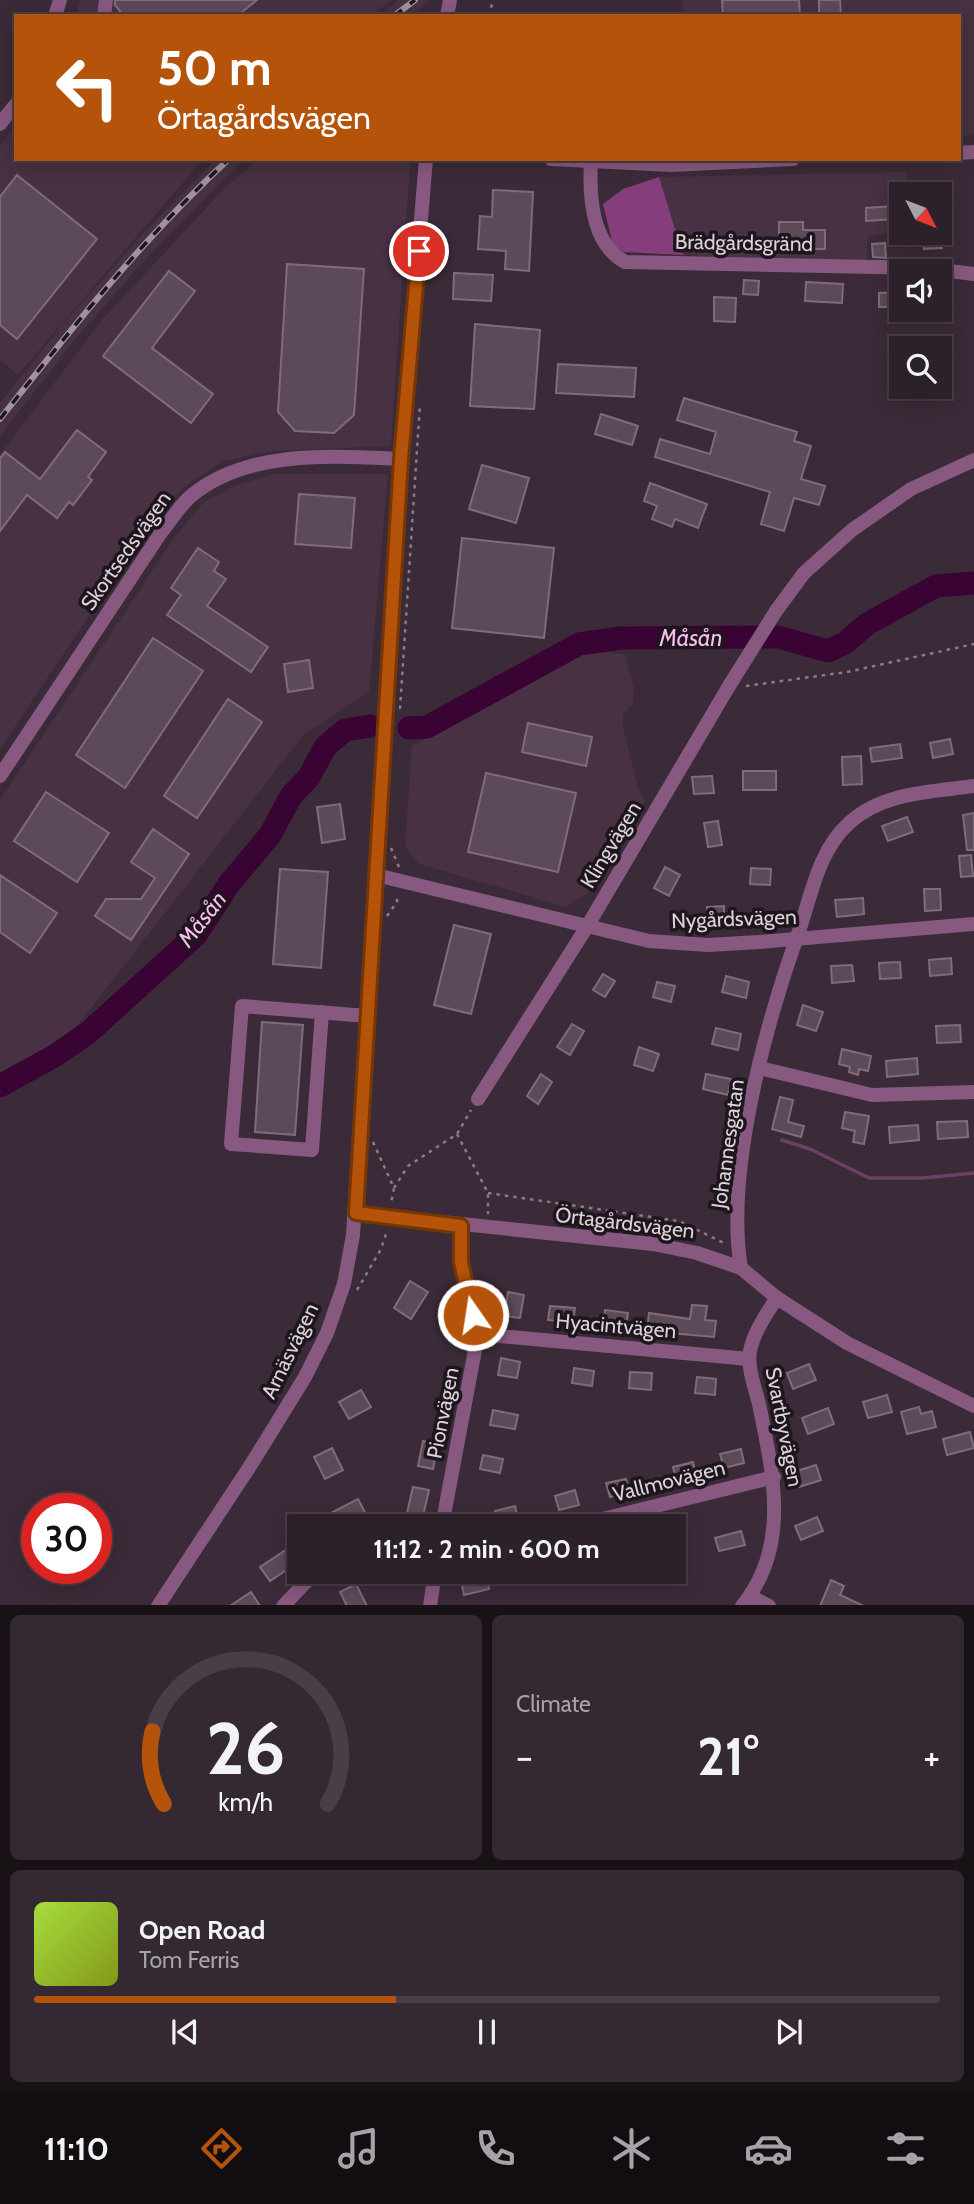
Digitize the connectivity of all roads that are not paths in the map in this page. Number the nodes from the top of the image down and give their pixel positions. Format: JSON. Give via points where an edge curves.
{"nodes":[{"id":1,"x":14,"y":106,"type":"edge"},
{"id":2,"x":0,"y":124,"type":"edge"},
{"id":3,"x":426,"y":161,"type":"edge"},
{"id":4,"x":578,"y":161,"type":"edge"},
{"id":5,"x":752,"y":161,"type":"edge"},
{"id":6,"x":591,"y":162,"type":"junction"},
{"id":7,"x":974,"y":274,"type":"edge"},
{"id":8,"x":401,"y":459,"type":"junction"},
{"id":9,"x":974,"y":460,"type":"edge"},
{"id":10,"x":0,"y":776,"type":"edge"},
{"id":11,"x":974,"y":786,"type":"edge"},
{"id":12,"x":376,"y":875,"type":"junction"},
{"id":13,"x":974,"y":924,"type":"edge"},
{"id":14,"x":588,"y":925,"type":"junction"},
{"id":15,"x":797,"y":938,"type":"junction"},
{"id":16,"x":322,"y":1012,"type":"junction"},
{"id":17,"x":367,"y":1016,"type":"junction"},
{"id":18,"x":760,"y":1068,"type":"junction"},
{"id":19,"x":974,"y":1091,"type":"edge"},
{"id":20,"x":478,"y":1099,"type":"road end"},
{"id":21,"x":356,"y":1213,"type":"junction"},
{"id":22,"x":461,"y":1226,"type":"junction"},
{"id":23,"x":741,"y":1268,"type":"junction"},
{"id":24,"x":777,"y":1298,"type":"junction"},
{"id":25,"x":478,"y":1334,"type":"junction"},
{"id":26,"x":749,"y":1359,"type":"junction"},
{"id":27,"x":974,"y":1406,"type":"edge"},
{"id":28,"x":774,"y":1477,"type":"junction"},
{"id":29,"x":444,"y":1514,"type":"edge"},
{"id":30,"x":623,"y":1514,"type":"edge"},
{"id":31,"x":304,"y":1584,"type":"edge"},
{"id":32,"x":433,"y":1584,"type":"edge"},
{"id":33,"x":746,"y":1601,"type":"edge"},
{"id":34,"x":158,"y":1605,"type":"edge"},
{"id":35,"x":283,"y":1605,"type":"edge"},
{"id":36,"x":430,"y":1605,"type":"edge"},
{"id":37,"x":769,"y":1605,"type":"edge"}],
"edges":[{"from":1,"to":2,"type":"street"},
{"from":3,"to":8,"type":"street","name":"Arnäsvägen"},
{"from":4,"to":6,"type":"street"},
{"from":5,"to":6,"type":"street"},
{"from":6,"to":7,"type":"street","name":"Brädgårdsgränd","via":[[599,233],[606,248],[625,262],[925,268]]},
{"from":8,"to":10,"type":"street","name":"Skortsedsvägen","via":[[332,456],[266,463],[228,474],[190,496]]},
{"from":8,"to":12,"type":"street","name":"Arnäsvägen"},
{"from":9,"to":14,"type":"street","name":"Klingvägen","via":[[911,489],[852,530],[804,573],[729,686]]},
{"from":11,"to":15,"type":"street","name":"Johannesgatan","via":[[901,796],[847,824],[823,858]]},
{"from":12,"to":14,"type":"street","name":"Nygårdsvägen"},
{"from":12,"to":17,"type":"street","name":"Arnäsvägen"},
{"from":13,"to":15,"type":"street","name":"Nygårdsvägen"},
{"from":14,"to":15,"type":"street","name":"Nygårdsvägen","via":[[649,941],[696,944]]},
{"from":14,"to":20,"type":"street","name":"Klingvägen"},
{"from":15,"to":18,"type":"street","name":"Johannesgatan"},
{"from":16,"to":16,"type":"street","via":[[242,1006],[231,1144],[313,1150]]},
{"from":16,"to":17,"type":"street"},
{"from":17,"to":21,"type":"street","name":"Arnäsvägen"},
{"from":18,"to":19,"type":"street","name":"Johannesgatan","via":[[872,1095]]},
{"from":18,"to":23,"type":"street","name":"Johannesgatan","via":[[739,1183]]},
{"from":21,"to":22,"type":"street","name":"Örtagårdsvägen"},
{"from":21,"to":34,"type":"street","name":"Arnäsvägen","via":[[344,1283],[327,1333],[267,1440]]},
{"from":22,"to":23,"type":"street","name":"Örtagårdsvägen","via":[[653,1244]]},
{"from":22,"to":25,"type":"street","name":"Pionvägen","via":[[461,1262]]},
{"from":23,"to":24,"type":"street","name":"Örtagårdsvägen"},
{"from":24,"to":26,"type":"street","name":"Svartbyvägen","via":[[757,1333]]},
{"from":24,"to":27,"type":"street","name":"Örtagårdsvägen","via":[[847,1343]]},
{"from":25,"to":26,"type":"street","name":"Hyacintvägen"},
{"from":25,"to":29,"type":"street","name":"Pionvägen"},
{"from":26,"to":28,"type":"street","name":"Svartbyvägen"},
{"from":28,"to":30,"type":"street","name":"Vallmovägen"},
{"from":28,"to":33,"type":"street","name":"Svartbyvägen","via":[[772,1540]]},
{"from":31,"to":35,"type":"street"},
{"from":32,"to":36,"type":"street"},
{"from":33,"to":37,"type":"street"}]}
